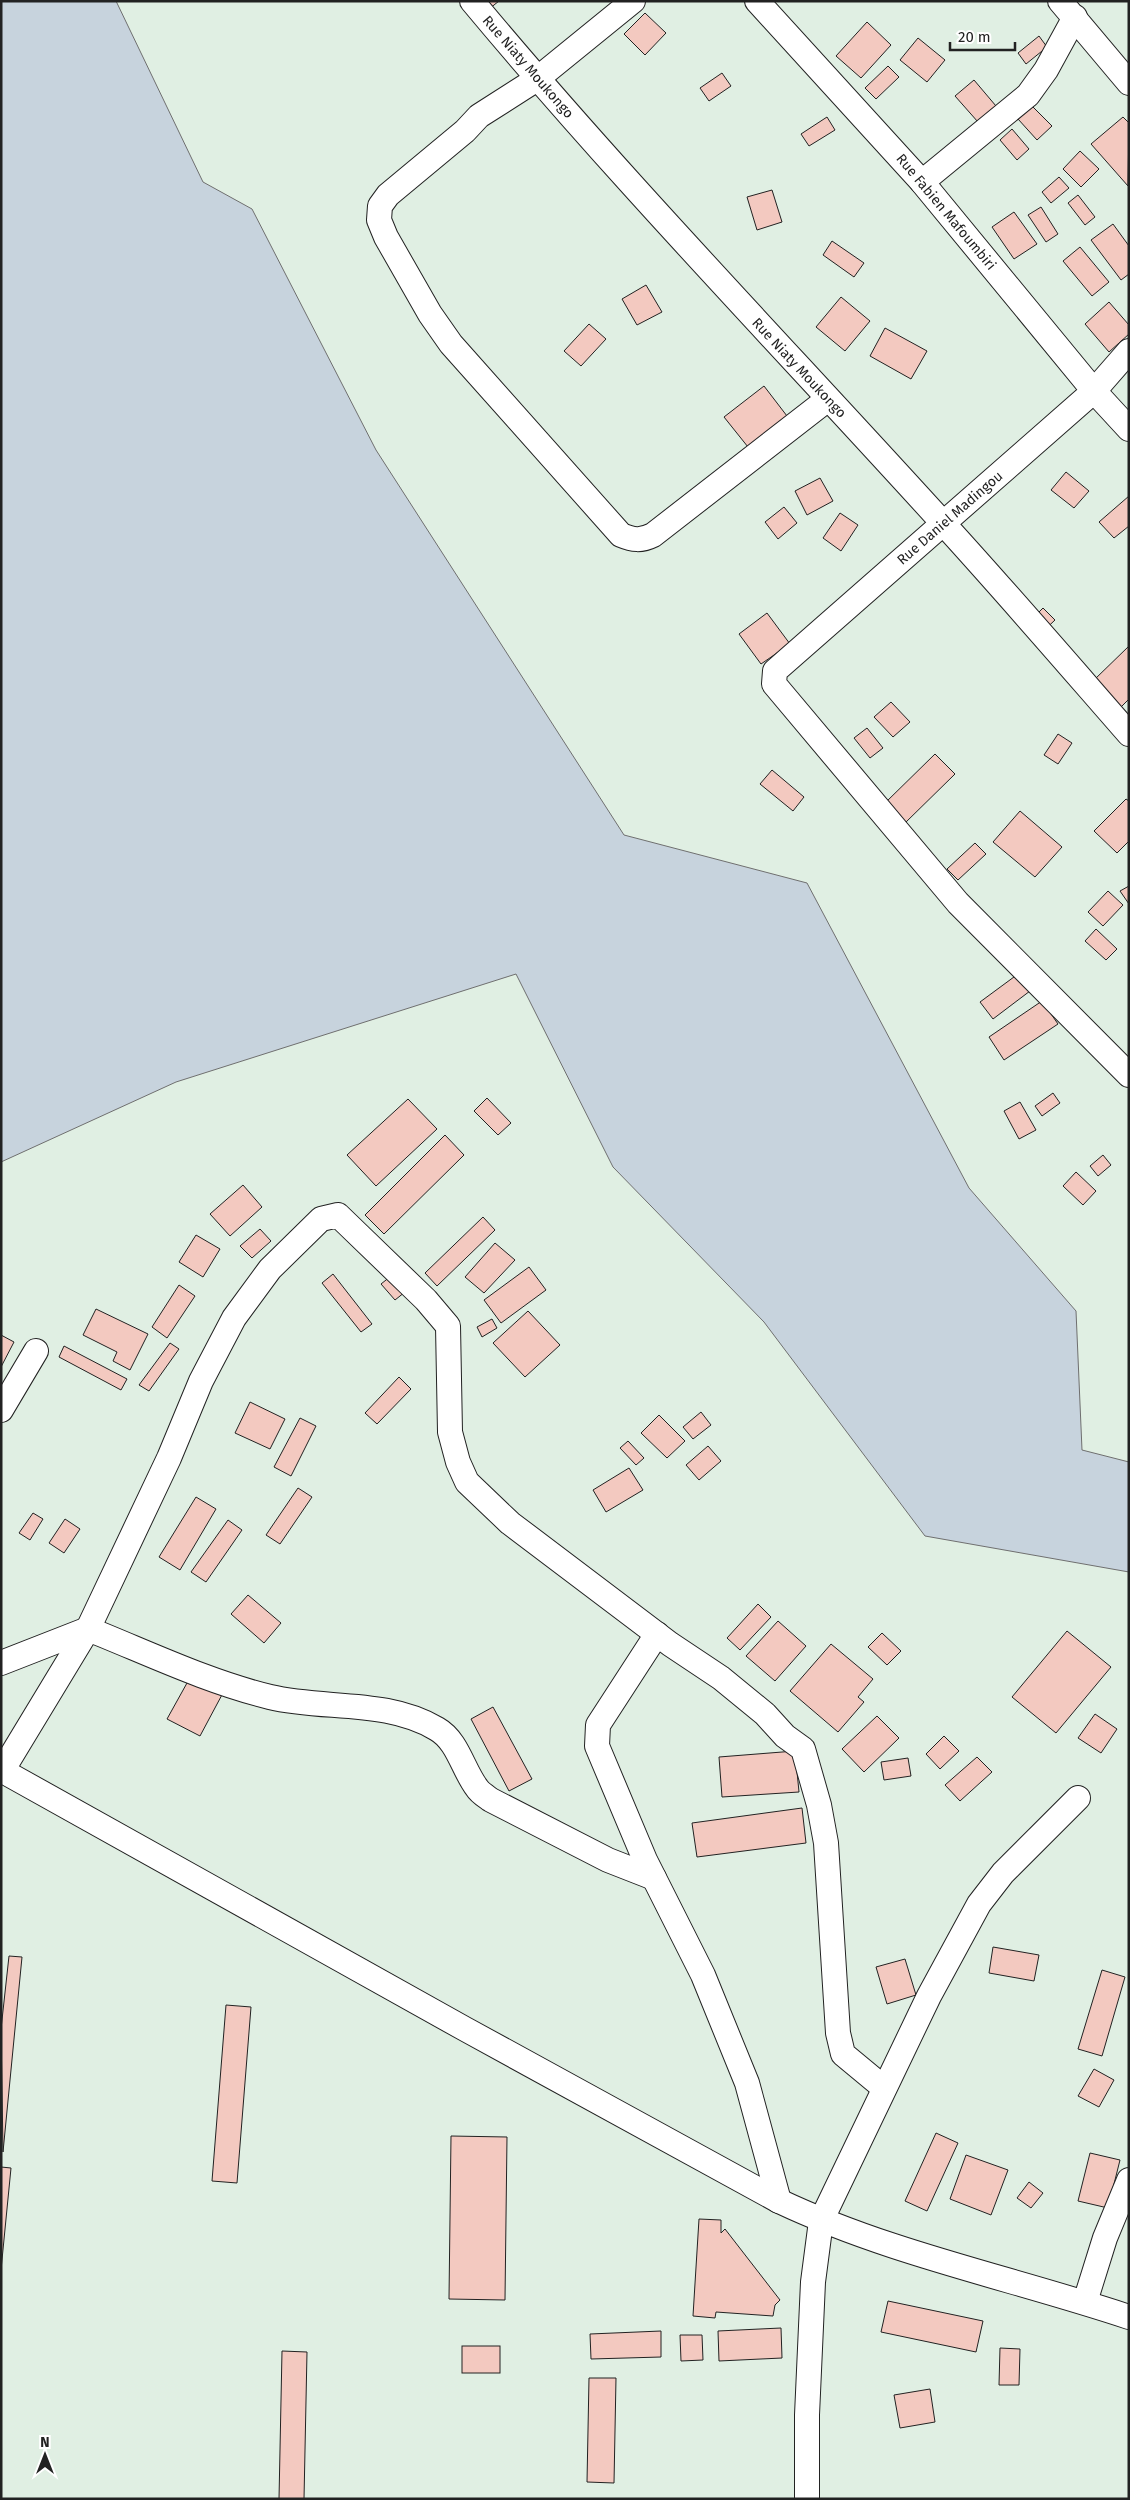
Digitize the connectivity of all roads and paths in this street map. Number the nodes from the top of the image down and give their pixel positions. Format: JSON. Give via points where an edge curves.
{"nodes":[{"id":1,"x":472,"y":1,"type":"edge"},
{"id":2,"x":633,"y":1,"type":"edge"},
{"id":3,"x":757,"y":1,"type":"edge"},
{"id":4,"x":1068,"y":9,"type":"edge"},
{"id":5,"x":537,"y":79,"type":"junction"},
{"id":6,"x":1129,"y":83,"type":"edge"},
{"id":7,"x":922,"y":182,"type":"junction"},
{"id":8,"x":1129,"y":351,"type":"edge"},
{"id":9,"x":1094,"y":391,"type":"junction"},
{"id":10,"x":828,"y":399,"type":"junction"},
{"id":11,"x":1129,"y":429,"type":"edge"},
{"id":12,"x":943,"y":523,"type":"junction"},
{"id":13,"x":1129,"y":734,"type":"edge"},
{"id":14,"x":1129,"y":1075,"type":"edge"},
{"id":15,"x":36,"y":1351,"type":"dead end"},
{"id":16,"x":1,"y":1410,"type":"edge"},
{"id":17,"x":88,"y":1629,"type":"junction"},
{"id":18,"x":657,"y":1634,"type":"junction"},
{"id":19,"x":1,"y":1664,"type":"edge"},
{"id":20,"x":2,"y":1770,"type":"edge"},
{"id":21,"x":1078,"y":1798,"type":"dead end"},
{"id":22,"x":654,"y":1878,"type":"junction"},
{"id":23,"x":884,"y":2088,"type":"junction"},
{"id":24,"x":1129,"y":2180,"type":"edge"},
{"id":25,"x":779,"y":2201,"type":"junction"},
{"id":26,"x":821,"y":2221,"type":"junction"},
{"id":27,"x":1085,"y":2302,"type":"junction"},
{"id":28,"x":1129,"y":2317,"type":"edge"},
{"id":29,"x":807,"y":2499,"type":"edge"}],
"edges":[{"from":1,"to":5,"type":"street","name":"Rue Niaty Moukongo"},
{"from":2,"to":5,"type":"street"},
{"from":3,"to":7,"type":"street","name":"Rue Fabien Mafoumbiri"},
{"from":4,"to":6,"type":"street"},
{"from":4,"to":7,"type":"street","via":[[1046,70],[1028,95]]},
{"from":5,"to":10,"type":"street","name":"Rue Niaty Moukongo"},
{"from":5,"to":10,"type":"street","via":[[479,116],[388,195],[380,206],[379,220],[430,314],[451,344],[621,535],[634,540],[653,535]]},
{"from":7,"to":9,"type":"street","name":"Rue Fabien Mafoumbiri"},
{"from":8,"to":9,"type":"street","name":"Rue Daniel Madingou"},
{"from":9,"to":11,"type":"street","name":"Rue Fabien Mafoumbiri"},
{"from":9,"to":12,"type":"street","name":"Rue Daniel Madingou"},
{"from":10,"to":12,"type":"street","name":"Rue Niaty Moukongo"},
{"from":12,"to":13,"type":"street","name":"Rue Niaty Moukongo"},
{"from":12,"to":14,"type":"street","name":"Rue Daniel Madingou","via":[[775,671],[774,684],[958,903]]},
{"from":15,"to":16,"type":"street"},
{"from":17,"to":18,"type":"street","via":[[169,1458],[201,1381],[234,1318],[270,1269],[322,1219],[338,1215],[426,1300],[448,1326],[450,1432],[467,1482],[510,1523]]},
{"from":17,"to":19,"type":"street"},
{"from":17,"to":20,"type":"street"},
{"from":17,"to":22,"type":"street","via":[[269,1697],[365,1707],[404,1716],[438,1729],[456,1749],[477,1789],[492,1800],[608,1860]]},
{"from":18,"to":22,"type":"street","via":[[598,1725],[597,1746]]},
{"from":18,"to":23,"type":"street","via":[[721,1678],[803,1749],[826,1843],[838,2033],[843,2054]]},
{"from":20,"to":25,"type":"street","via":[[465,2030]]},
{"from":21,"to":23,"type":"street","via":[[1003,1873],[979,1904]]},
{"from":22,"to":25,"type":"street","via":[[703,1975],[747,2083]]},
{"from":23,"to":26,"type":"street"},
{"from":24,"to":27,"type":"street","via":[[1105,2238]]},
{"from":25,"to":26,"type":"street"},
{"from":26,"to":27,"type":"street","via":[[926,2257]]},
{"from":26,"to":29,"type":"street","via":[[813,2282]]},
{"from":27,"to":28,"type":"street"}]}
